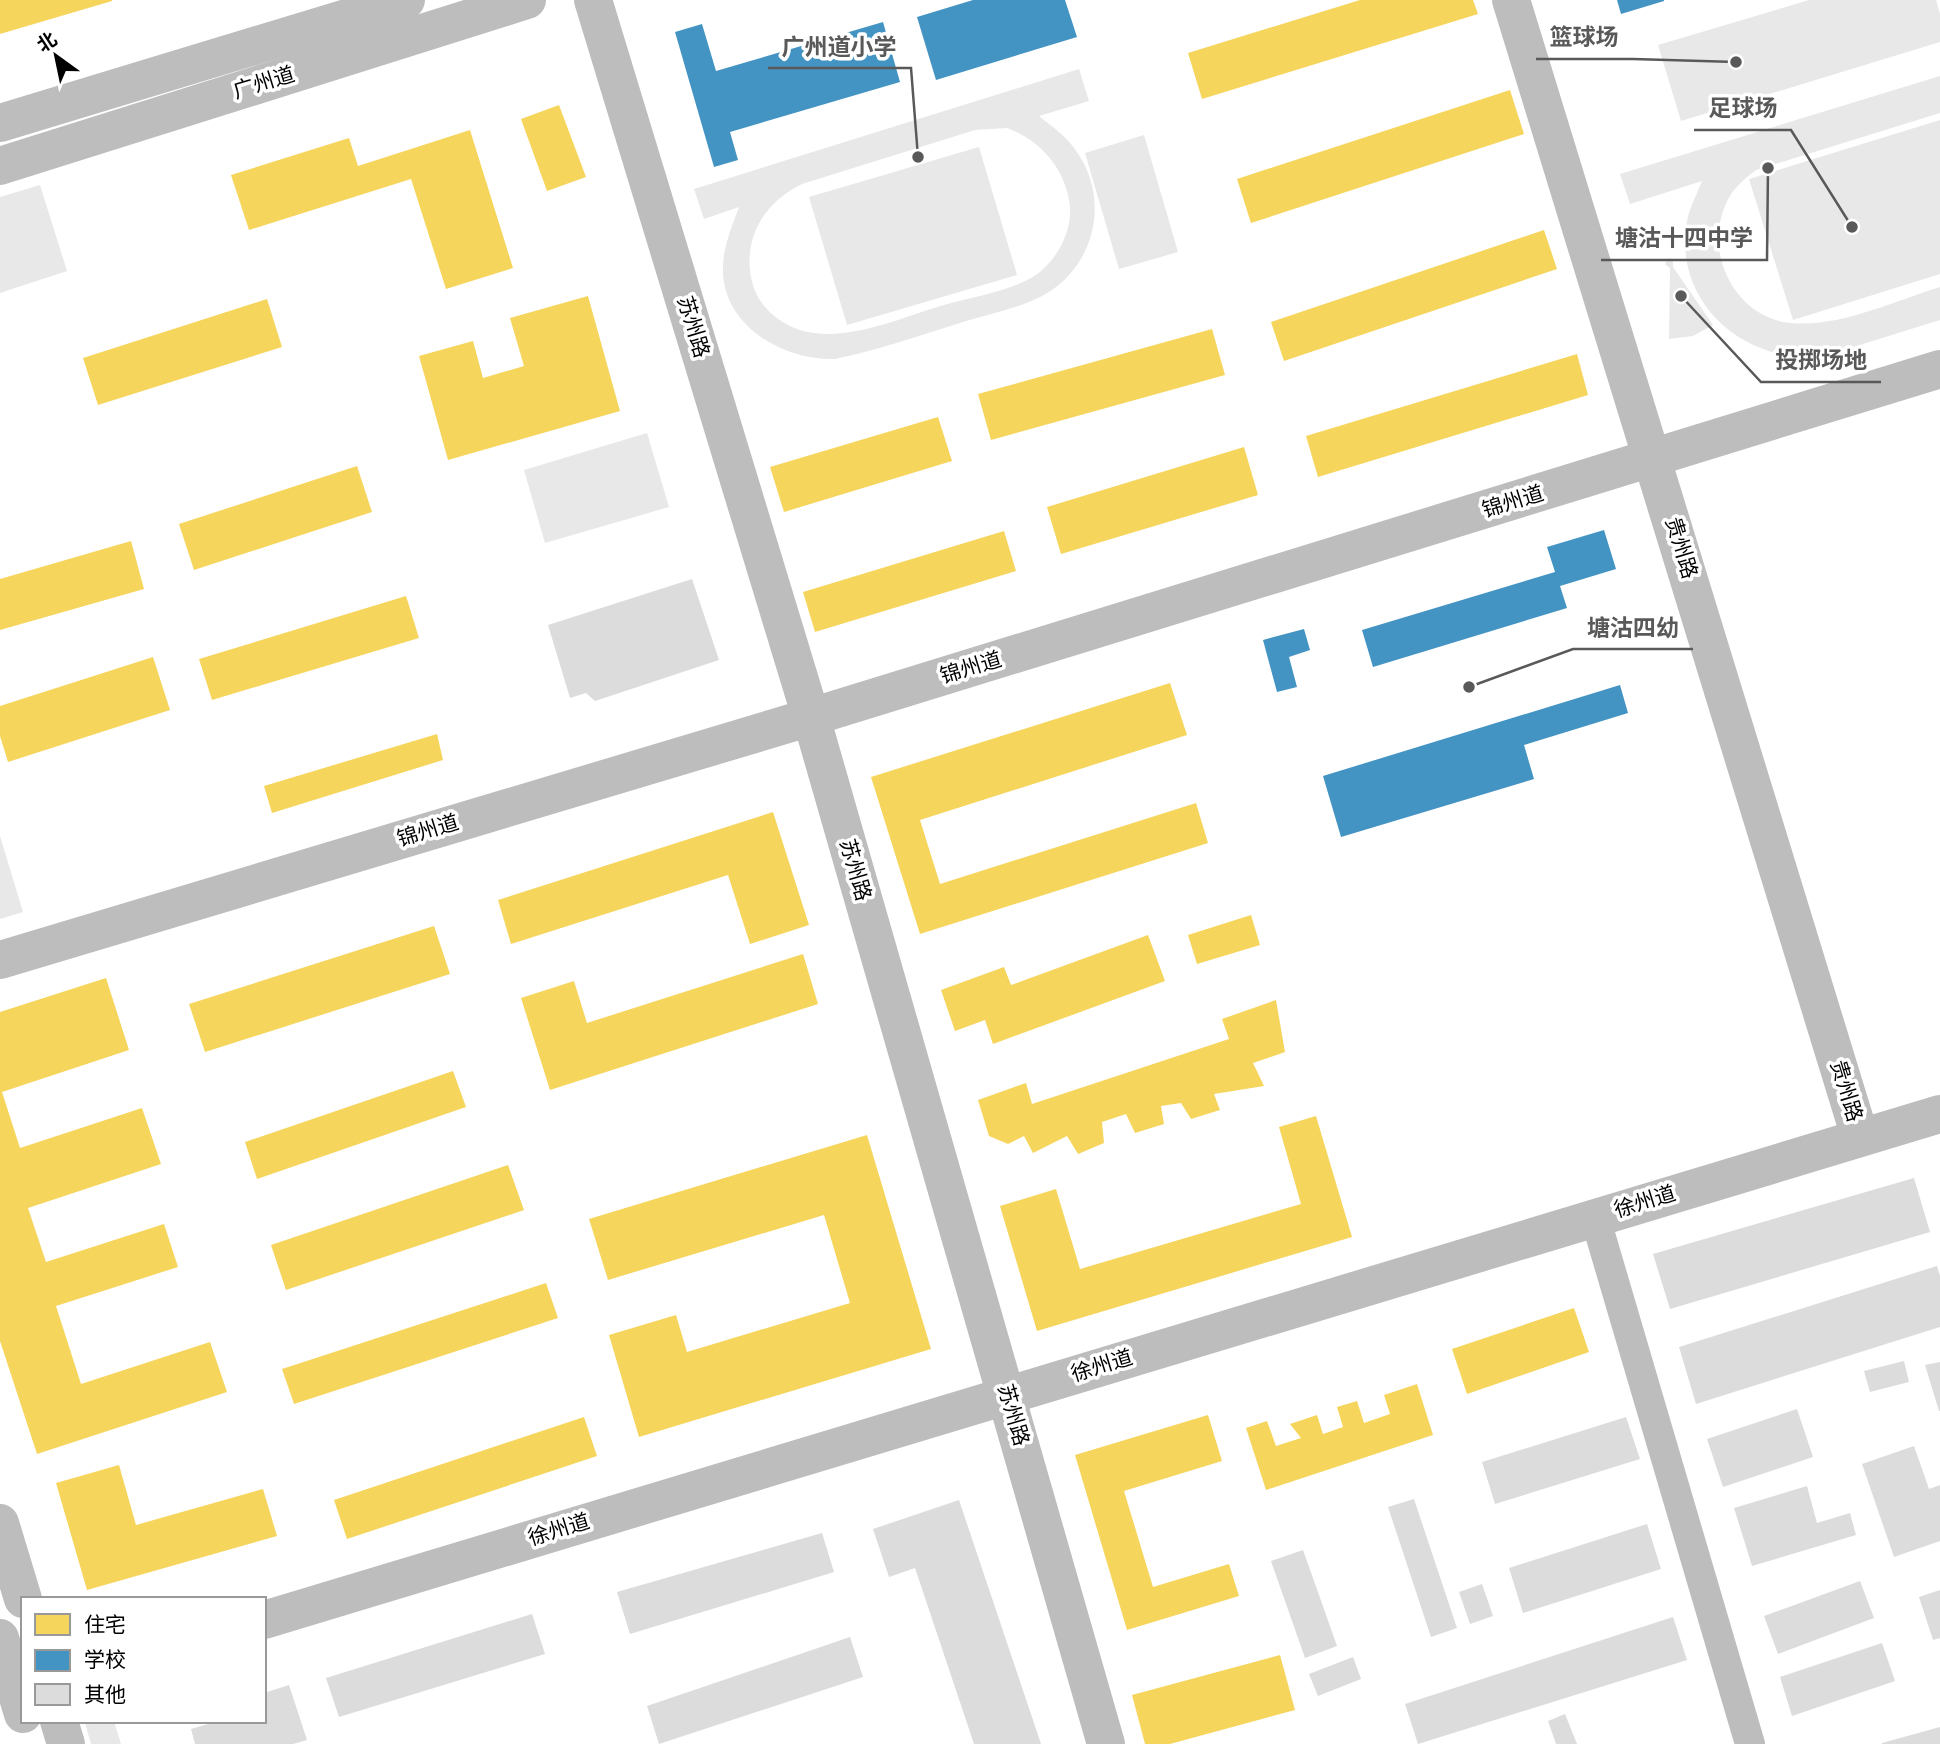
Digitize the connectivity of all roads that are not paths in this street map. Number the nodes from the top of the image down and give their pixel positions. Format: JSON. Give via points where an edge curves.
{"nodes":[{"id":1,"x":406,"y":0,"type":"edge"},
{"id":2,"x":527,"y":0,"type":"edge"},
{"id":3,"x":593,"y":0,"type":"edge"},
{"id":4,"x":1511,"y":0,"type":"edge"},
{"id":5,"x":0,"y":123,"type":"edge"},
{"id":6,"x":0,"y":166,"type":"edge"},
{"id":7,"x":1940,"y":369,"type":"edge"},
{"id":8,"x":1654,"y":459,"type":"junction"},
{"id":9,"x":811,"y":717,"type":"junction"},
{"id":10,"x":0,"y":960,"type":"edge"},
{"id":11,"x":1940,"y":1114,"type":"edge"},
{"id":12,"x":1860,"y":1137,"type":"junction"},
{"id":13,"x":1595,"y":1217,"type":"junction"},
{"id":14,"x":1007,"y":1395,"type":"junction"},
{"id":15,"x":0,"y":1523,"type":"edge"},
{"id":16,"x":22,"y":1597,"type":"edge"},
{"id":17,"x":266,"y":1619,"type":"edge"},
{"id":18,"x":0,"y":1638,"type":"edge"},
{"id":19,"x":17,"y":1704,"type":"edge"},
{"id":20,"x":24,"y":1723,"type":"edge"},
{"id":21,"x":60,"y":1723,"type":"edge"},
{"id":22,"x":32,"y":1744,"type":"edge"},
{"id":23,"x":66,"y":1744,"type":"edge"},
{"id":24,"x":1106,"y":1744,"type":"edge"},
{"id":25,"x":1750,"y":1744,"type":"edge"}],
"edges":[{"from":1,"to":5,"type":"street","name":"广州道"},
{"from":2,"to":6,"type":"street","name":"广州道"},
{"from":3,"to":9,"type":"street","name":"苏州路"},
{"from":4,"to":8,"type":"street","name":"贵州路"},
{"from":7,"to":8,"type":"street","name":"锦州道"},
{"from":8,"to":9,"type":"street","name":"锦州道"},
{"from":8,"to":12,"type":"street","name":"贵州路"},
{"from":9,"to":10,"type":"street","name":"锦州道"},
{"from":9,"to":14,"type":"street","name":"苏州路"},
{"from":11,"to":12,"type":"street","name":"徐州道"},
{"from":12,"to":13,"type":"street","name":"徐州道"},
{"from":13,"to":14,"type":"street","name":"徐州道"},
{"from":13,"to":25,"type":"street"},
{"from":14,"to":17,"type":"street","name":"徐州道"},
{"from":14,"to":24,"type":"street","name":"苏州路"},
{"from":15,"to":16,"type":"street"},
{"from":18,"to":19,"type":"street"},
{"from":20,"to":22,"type":"street"},
{"from":21,"to":23,"type":"street"}]}
